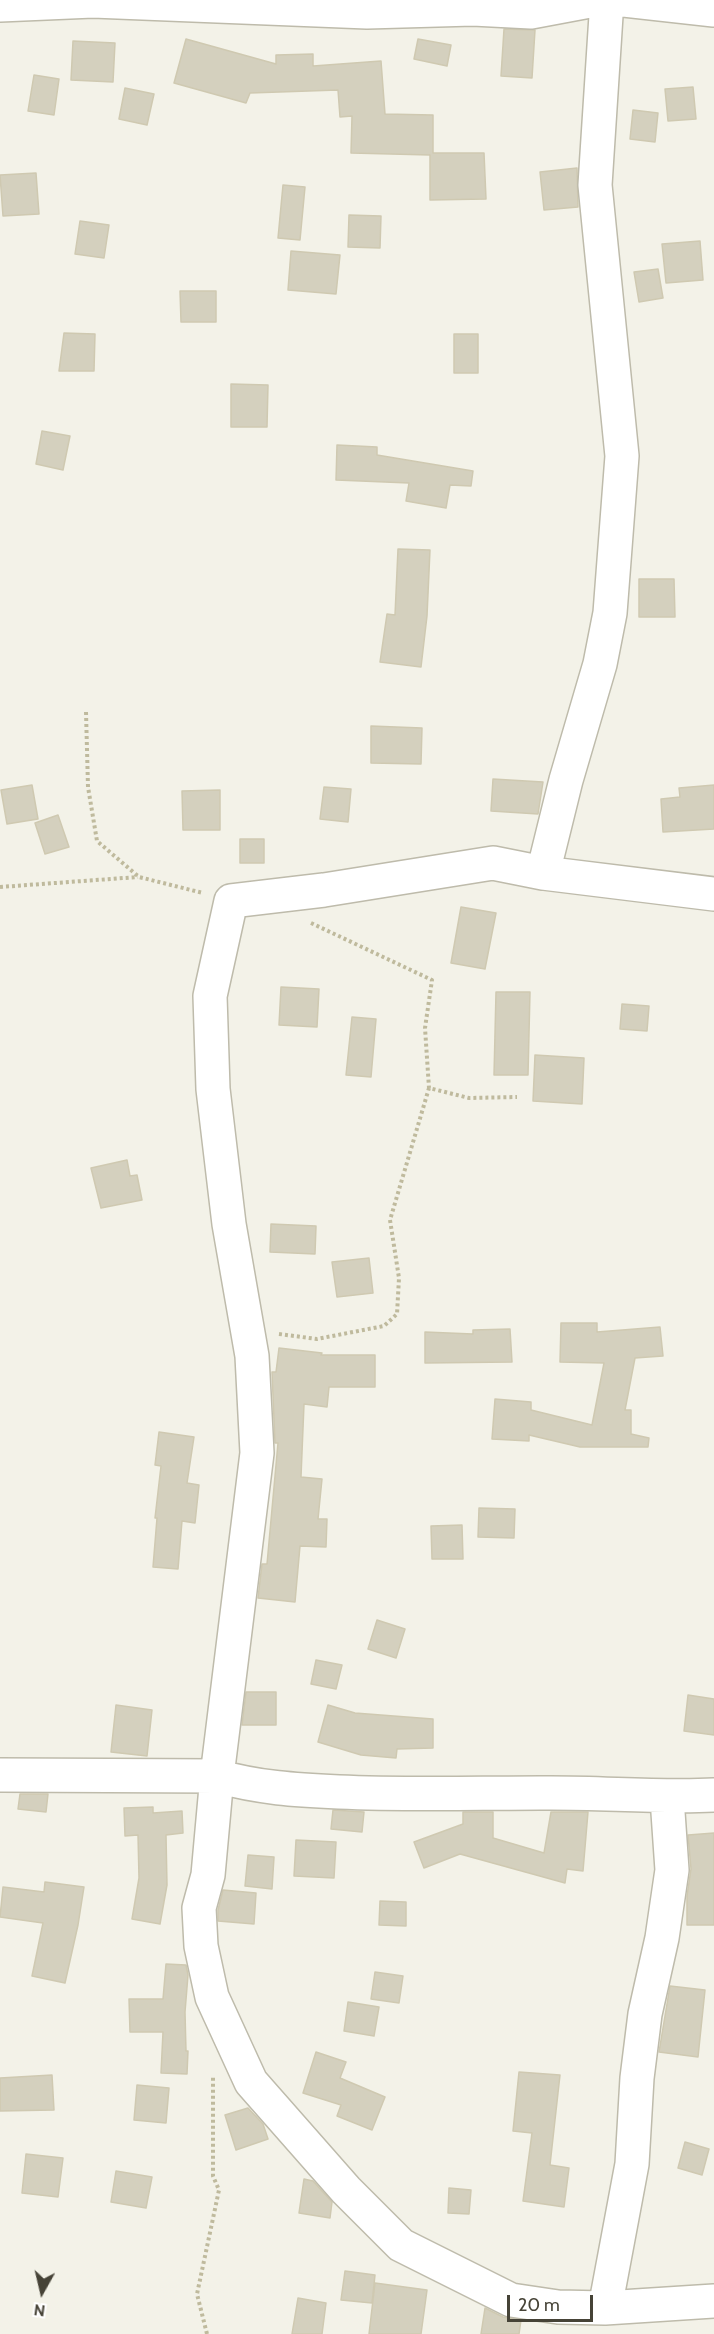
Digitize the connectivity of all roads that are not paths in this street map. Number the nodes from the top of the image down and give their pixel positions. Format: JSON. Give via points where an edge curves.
{"nodes":[{"id":1,"x":595,"y":0,"type":"edge"},
{"id":2,"x":607,"y":0,"type":"edge"},
{"id":3,"x":624,"y":0,"type":"edge"},
{"id":4,"x":0,"y":5,"type":"edge"},
{"id":5,"x":714,"y":10,"type":"edge"},
{"id":6,"x":543,"y":873,"type":"junction"},
{"id":7,"x":714,"y":894,"type":"edge"},
{"id":8,"x":0,"y":1775,"type":"edge"},
{"id":9,"x":217,"y":1776,"type":"junction"},
{"id":10,"x":714,"y":1795,"type":"edge"},
{"id":11,"x":667,"y":1798,"type":"junction"},
{"id":12,"x":714,"y":2301,"type":"edge"},
{"id":13,"x":605,"y":2308,"type":"junction"}],
"edges":[{"from":1,"to":4,"type":"street","via":[[531,12],[367,12],[93,1]]},
{"from":2,"to":6,"type":"street","via":[[595,185],[622,468],[610,613],[600,664]]},
{"from":3,"to":5,"type":"street"},
{"from":6,"to":7,"type":"street"},
{"from":6,"to":9,"type":"street","via":[[493,863],[231,901],[210,996],[213,1089],[229,1224],[252,1356],[257,1453]]},
{"from":8,"to":9,"type":"street"},
{"from":9,"to":11,"type":"street","via":[[248,1785],[375,1794],[569,1793]]},
{"from":9,"to":13,"type":"street","via":[[208,1875],[199,1908],[201,1946],[212,1997],[251,2082],[346,2190],[402,2245],[510,2300]]},
{"from":10,"to":11,"type":"street"},
{"from":11,"to":13,"type":"street","via":[[672,1870],[645,2014],[632,2164]]},
{"from":12,"to":13,"type":"street"}]}
